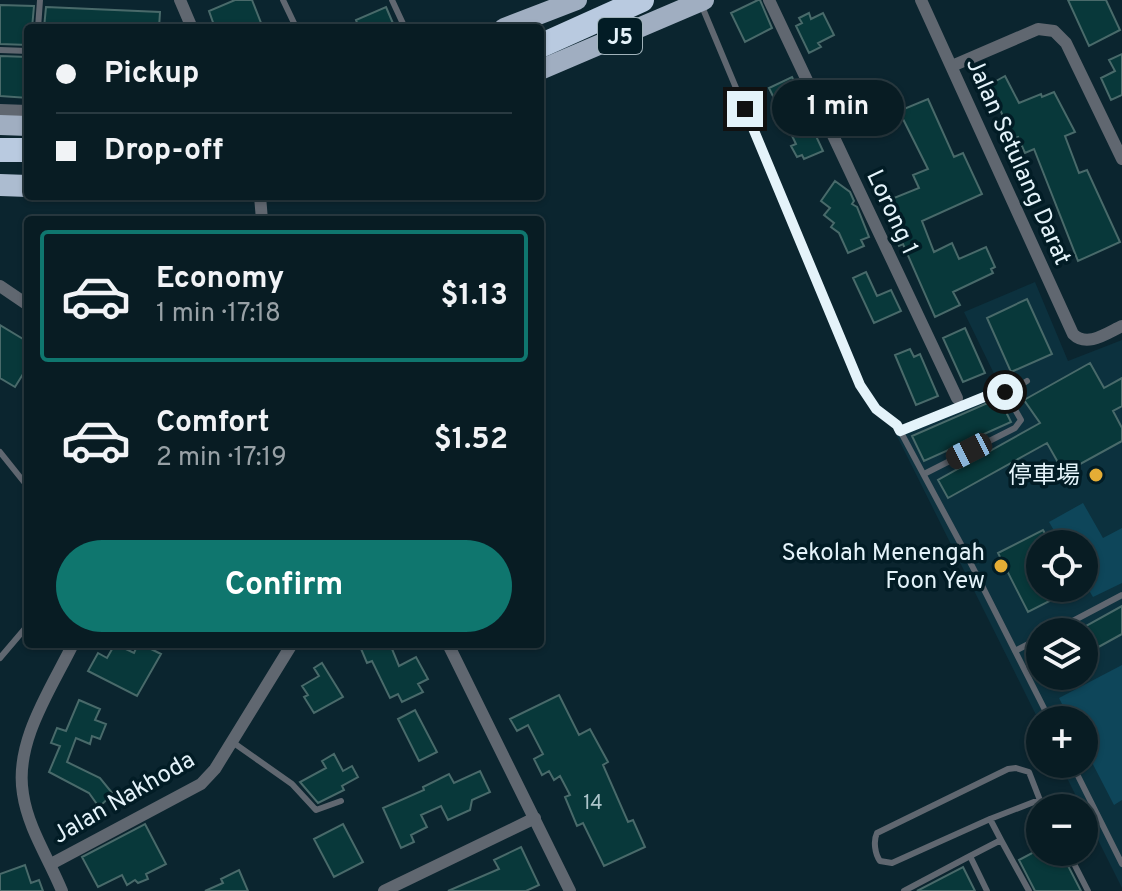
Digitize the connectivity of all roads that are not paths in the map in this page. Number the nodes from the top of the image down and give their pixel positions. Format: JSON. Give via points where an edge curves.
{"nodes":[{"id":1,"x":40,"y":0,"type":"edge"},
{"id":2,"x":180,"y":0,"type":"edge"},
{"id":3,"x":283,"y":0,"type":"edge"},
{"id":4,"x":392,"y":0,"type":"edge"},
{"id":5,"x":577,"y":0,"type":"edge"},
{"id":6,"x":607,"y":0,"type":"edge"},
{"id":7,"x":642,"y":0,"type":"edge"},
{"id":8,"x":769,"y":0,"type":"edge"},
{"id":9,"x":921,"y":0,"type":"edge"},
{"id":10,"x":703,"y":5,"type":"edge"},
{"id":11,"x":294,"y":23,"type":"dead end"},
{"id":12,"x":38,"y":24,"type":"edge"},
{"id":13,"x":190,"y":24,"type":"edge"},
{"id":14,"x":403,"y":24,"type":"edge"},
{"id":15,"x":514,"y":24,"type":"edge"},
{"id":16,"x":544,"y":29,"type":"edge"},
{"id":17,"x":544,"y":44,"type":"edge"},
{"id":18,"x":0,"y":50,"type":"edge"},
{"id":19,"x":24,"y":51,"type":"edge"},
{"id":20,"x":952,"y":66,"type":"junction"},
{"id":21,"x":544,"y":68,"type":"edge"},
{"id":22,"x":0,"y":110,"type":"edge"},
{"id":23,"x":24,"y":111,"type":"edge"},
{"id":24,"x":0,"y":125,"type":"edge"},
{"id":25,"x":24,"y":126,"type":"edge"},
{"id":26,"x":0,"y":150,"type":"edge"},
{"id":27,"x":24,"y":150,"type":"edge"},
{"id":28,"x":1122,"y":159,"type":"edge"},
{"id":29,"x":0,"y":185,"type":"edge"},
{"id":30,"x":24,"y":186,"type":"edge"},
{"id":31,"x":0,"y":286,"type":"edge"},
{"id":32,"x":24,"y":302,"type":"edge"},
{"id":33,"x":1122,"y":326,"type":"edge"},
{"id":34,"x":1027,"y":381,"type":"dead end"},
{"id":35,"x":1006,"y":394,"type":"junction"},
{"id":36,"x":957,"y":398,"type":"dead end"},
{"id":37,"x":900,"y":431,"type":"junction"},
{"id":38,"x":0,"y":452,"type":"edge"},
{"id":39,"x":924,"y":474,"type":"junction"},
{"id":40,"x":24,"y":482,"type":"edge"},
{"id":41,"x":1122,"y":595,"type":"edge"},
{"id":42,"x":1078,"y":618,"type":"edge"},
{"id":43,"x":24,"y":630,"type":"edge"},
{"id":44,"x":1026,"y":645,"type":"edge"},
{"id":45,"x":71,"y":648,"type":"edge"},
{"id":46,"x":289,"y":648,"type":"edge"},
{"id":47,"x":450,"y":648,"type":"edge"},
{"id":48,"x":1015,"y":651,"type":"junction"},
{"id":49,"x":0,"y":658,"type":"edge"},
{"id":50,"x":1043,"y":706,"type":"edge"},
{"id":51,"x":231,"y":741,"type":"junction"},
{"id":52,"x":1079,"y":778,"type":"edge"},
{"id":53,"x":1037,"y":794,"type":"edge"},
{"id":54,"x":341,"y":801,"type":"dead end"},
{"id":55,"x":1026,"y":805,"type":"edge"},
{"id":56,"x":535,"y":818,"type":"junction"},
{"id":57,"x":990,"y":819,"type":"junction"},
{"id":58,"x":1001,"y":840,"type":"junction"},
{"id":59,"x":970,"y":856,"type":"junction"},
{"id":60,"x":51,"y":864,"type":"junction"},
{"id":61,"x":1122,"y":864,"type":"edge"},
{"id":62,"x":1075,"y":866,"type":"edge"},
{"id":63,"x":62,"y":891,"type":"edge"},
{"id":64,"x":384,"y":891,"type":"edge"},
{"id":65,"x":570,"y":891,"type":"edge"},
{"id":66,"x":904,"y":891,"type":"edge"},
{"id":67,"x":987,"y":891,"type":"edge"},
{"id":68,"x":1029,"y":891,"type":"edge"},
{"id":69,"x":1088,"y":891,"type":"edge"}],
"edges":[{"from":1,"to":12,"type":"lane"},
{"from":2,"to":13,"type":"street"},
{"from":3,"to":11,"type":"lane"},
{"from":4,"to":14,"type":"lane"},
{"from":5,"to":15,"type":"main road","number":"J5"},
{"from":6,"to":16,"type":"highway"},
{"from":7,"to":17,"type":"highway"},
{"from":8,"to":36,"type":"street","name":"Lorong 1"},
{"from":9,"to":20,"type":"street","name":"Jalan Setulang Darat"},
{"from":10,"to":21,"type":"main road","number":"J5"},
{"from":10,"to":37,"type":"lane","via":[[860,385]]},
{"from":18,"to":19,"type":"lane"},
{"from":20,"to":28,"type":"street","via":[[1038,29],[1054,31],[1066,43]]},
{"from":20,"to":33,"type":"street","name":"Jalan Setulang Darat","via":[[1073,334],[1094,339]]},
{"from":22,"to":23,"type":"street"},
{"from":24,"to":25,"type":"main road"},
{"from":26,"to":27,"type":"highway"},
{"from":29,"to":30,"type":"highway"},
{"from":31,"to":32,"type":"street"},
{"from":34,"to":35,"type":"lane"},
{"from":35,"to":37,"type":"lane","via":[[999,391]]},
{"from":35,"to":39,"type":"lane","via":[[1021,420],[1015,428]]},
{"from":37,"to":39,"type":"lane"},
{"from":38,"to":40,"type":"lane"},
{"from":39,"to":48,"type":"lane"},
{"from":41,"to":42,"type":"lane"},
{"from":43,"to":49,"type":"lane"},
{"from":44,"to":48,"type":"lane"},
{"from":45,"to":60,"type":"street","via":[[24,752],[23,793],[33,830]]},
{"from":46,"to":51,"type":"street","name":"Jalan Nakhoda"},
{"from":47,"to":56,"type":"street"},
{"from":48,"to":50,"type":"lane"},
{"from":51,"to":54,"type":"lane","via":[[292,784],[316,810]]},
{"from":51,"to":60,"type":"street","name":"Jalan Nakhoda","via":[[201,784]]},
{"from":52,"to":61,"type":"lane"},
{"from":53,"to":57,"type":"lane","via":[[1029,772],[1008,769],[877,833],[877,857],[892,863]]},
{"from":55,"to":57,"type":"lane"},
{"from":56,"to":64,"type":"street"},
{"from":56,"to":65,"type":"street"},
{"from":57,"to":58,"type":"lane"},
{"from":58,"to":59,"type":"lane"},
{"from":58,"to":68,"type":"lane"},
{"from":59,"to":66,"type":"lane"},
{"from":59,"to":67,"type":"lane"},
{"from":60,"to":63,"type":"street"},
{"from":62,"to":69,"type":"lane"}]}
